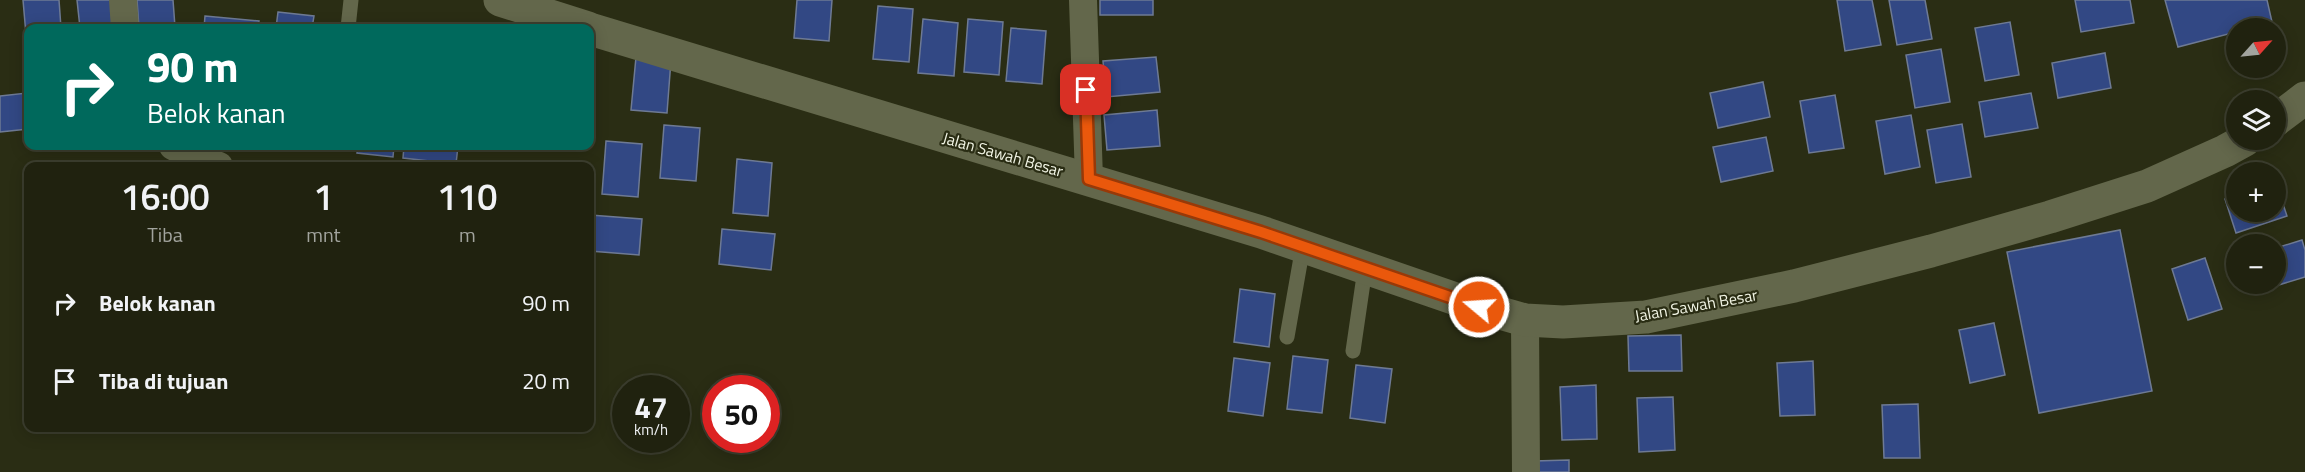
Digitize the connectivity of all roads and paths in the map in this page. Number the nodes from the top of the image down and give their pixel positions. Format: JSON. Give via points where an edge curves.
{"nodes":[{"id":1,"x":123,"y":0,"type":"edge"},
{"id":2,"x":351,"y":0,"type":"edge"},
{"id":3,"x":500,"y":0,"type":"edge"},
{"id":4,"x":1083,"y":0,"type":"edge"},
{"id":5,"x":125,"y":24,"type":"edge"},
{"id":6,"x":348,"y":24,"type":"edge"},
{"id":7,"x":574,"y":24,"type":"edge"},
{"id":8,"x":594,"y":30,"type":"edge"},
{"id":9,"x":2305,"y":98,"type":"edge"},
{"id":10,"x":2286,"y":112,"type":"edge"},
{"id":11,"x":181,"y":150,"type":"edge"},
{"id":12,"x":2227,"y":150,"type":"edge"},
{"id":13,"x":208,"y":162,"type":"edge"},
{"id":14,"x":1089,"y":179,"type":"junction"},
{"id":15,"x":1303,"y":246,"type":"junction"},
{"id":16,"x":1365,"y":269,"type":"junction"},
{"id":17,"x":1525,"y":320,"type":"junction"},
{"id":18,"x":1287,"y":337,"type":"dead end"},
{"id":19,"x":1353,"y":351,"type":"dead end"},
{"id":20,"x":1526,"y":472,"type":"edge"}],
"edges":[{"from":1,"to":5,"type":"street"},
{"from":2,"to":6,"type":"lane"},
{"from":3,"to":7,"type":"main road","name":"Jalan Sawah Besar"},
{"from":4,"to":14,"type":"street"},
{"from":8,"to":14,"type":"main road","name":"Jalan Sawah Besar"},
{"from":9,"to":10,"type":"main road"},
{"from":11,"to":13,"type":"street"},
{"from":12,"to":17,"type":"main road","name":"Jalan Sawah Besar","via":[[2147,186],[1974,239],[1794,286],[1646,317]]},
{"from":14,"to":15,"type":"main road","name":"Jalan Sawah Besar"},
{"from":15,"to":16,"type":"main road","name":"Jalan Sawah Besar"},
{"from":15,"to":18,"type":"lane"},
{"from":16,"to":17,"type":"main road","name":"Jalan Sawah Besar"},
{"from":16,"to":19,"type":"lane"},
{"from":17,"to":20,"type":"street"}]}
